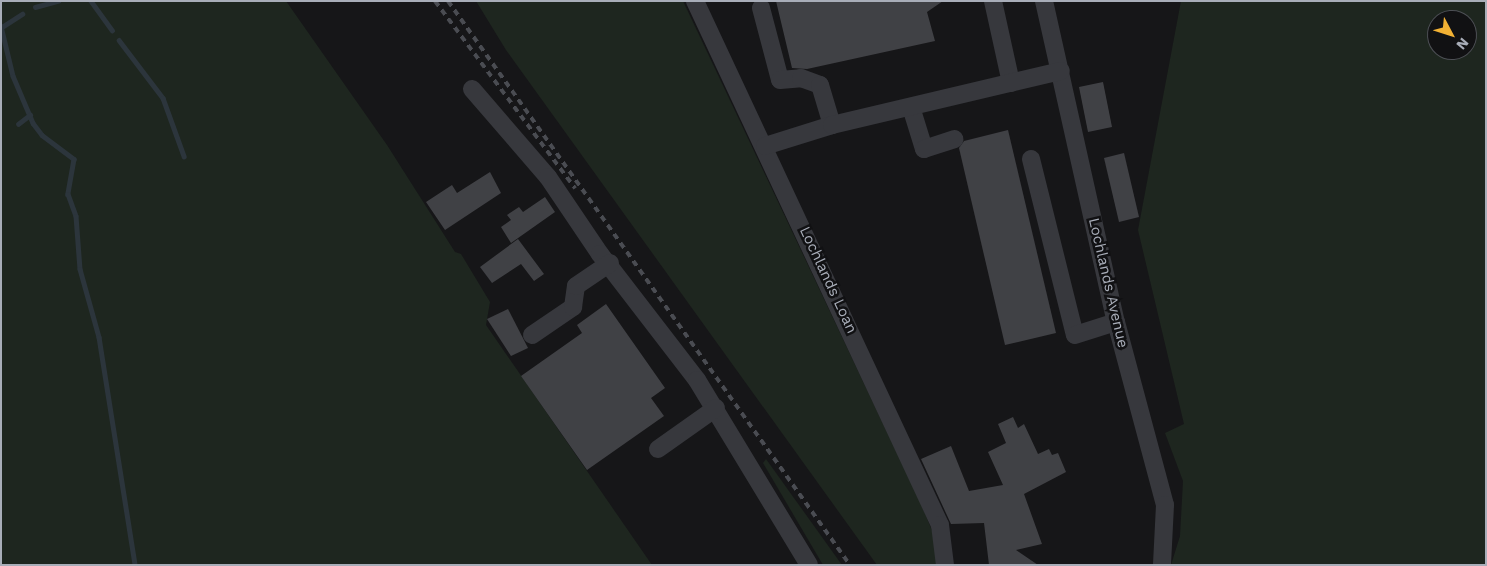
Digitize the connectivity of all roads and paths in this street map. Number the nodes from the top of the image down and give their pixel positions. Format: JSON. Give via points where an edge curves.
{"nodes":[{"id":1,"x":695,"y":1,"type":"edge"},
{"id":2,"x":993,"y":1,"type":"edge"},
{"id":3,"x":1044,"y":1,"type":"edge"},
{"id":4,"x":761,"y":8,"type":"dead end"},
{"id":5,"x":1061,"y":71,"type":"junction"},
{"id":6,"x":1011,"y":83,"type":"junction"},
{"id":7,"x":472,"y":90,"type":"dead end"},
{"id":8,"x":912,"y":106,"type":"junction"},
{"id":9,"x":832,"y":125,"type":"junction"},
{"id":10,"x":954,"y":139,"type":"dead end"},
{"id":11,"x":764,"y":146,"type":"junction"},
{"id":12,"x":1031,"y":159,"type":"dead end"},
{"id":13,"x":610,"y":263,"type":"junction"},
{"id":14,"x":1116,"y":322,"type":"junction"},
{"id":15,"x":532,"y":335,"type":"dead end"},
{"id":16,"x":716,"y":408,"type":"junction"},
{"id":17,"x":658,"y":449,"type":"dead end"},
{"id":18,"x":808,"y":565,"type":"edge"},
{"id":19,"x":945,"y":565,"type":"edge"},
{"id":20,"x":1162,"y":565,"type":"edge"}],
"edges":[{"from":1,"to":11,"type":"street","name":"Lochlands Loan"},
{"from":2,"to":6,"type":"street"},
{"from":3,"to":5,"type":"street","name":"Lochlands Avenue"},
{"from":4,"to":9,"type":"street","via":[[780,80],[801,78],[820,85]]},
{"from":5,"to":6,"type":"street"},
{"from":5,"to":14,"type":"street","name":"Lochlands Avenue"},
{"from":6,"to":8,"type":"street"},
{"from":7,"to":13,"type":"street","via":[[548,177]]},
{"from":8,"to":9,"type":"street"},
{"from":8,"to":10,"type":"street","via":[[924,149]]},
{"from":9,"to":11,"type":"street"},
{"from":11,"to":19,"type":"street","name":"Lochlands Loan","via":[[940,525]]},
{"from":12,"to":14,"type":"street","via":[[1075,335]]},
{"from":13,"to":15,"type":"street","via":[[576,286],[572,307]]},
{"from":13,"to":16,"type":"street"},
{"from":14,"to":20,"type":"street","name":"Lochlands Avenue","via":[[1165,506]]},
{"from":16,"to":17,"type":"street"},
{"from":16,"to":18,"type":"street"}]}
